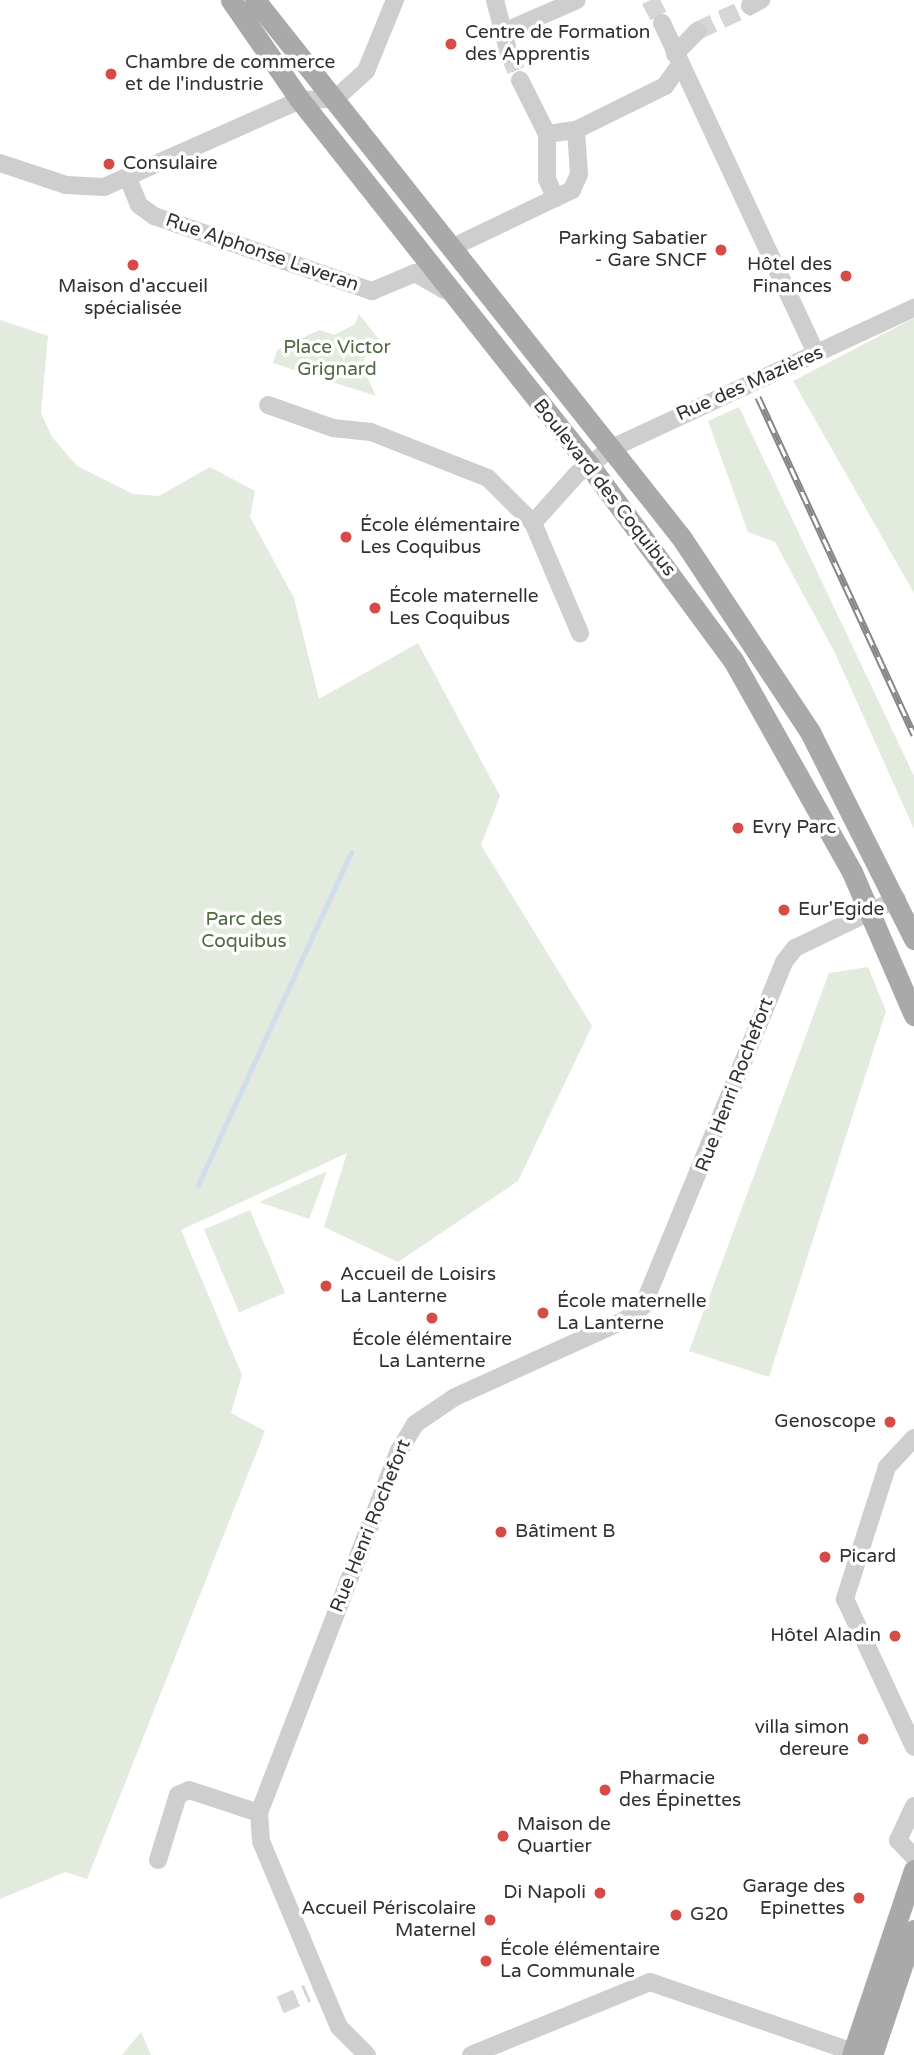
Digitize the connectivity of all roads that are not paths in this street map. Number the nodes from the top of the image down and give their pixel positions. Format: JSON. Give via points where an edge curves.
{"nodes":[{"id":1,"x":231,"y":0,"type":"edge"},
{"id":2,"x":255,"y":0,"type":"edge"},
{"id":3,"x":395,"y":0,"type":"edge"},
{"id":4,"x":495,"y":0,"type":"edge"},
{"id":5,"x":577,"y":0,"type":"edge"},
{"id":6,"x":662,"y":23,"type":"tunnel mouth"},
{"id":7,"x":506,"y":31,"type":"junction"},
{"id":8,"x":697,"y":31,"type":"tunnel mouth"},
{"id":9,"x":509,"y":54,"type":"tunnel mouth"},
{"id":10,"x":677,"y":60,"type":"junction"},
{"id":11,"x":520,"y":80,"type":"tunnel mouth"},
{"id":12,"x":665,"y":86,"type":"junction"},
{"id":13,"x":693,"y":97,"type":"junction"},
{"id":14,"x":335,"y":99,"type":"junction"},
{"id":15,"x":300,"y":100,"type":"junction"},
{"id":16,"x":576,"y":130,"type":"junction"},
{"id":17,"x":547,"y":134,"type":"junction"},
{"id":18,"x":0,"y":163,"type":"edge"},
{"id":19,"x":128,"y":178,"type":"junction"},
{"id":20,"x":555,"y":198,"type":"junction"},
{"id":21,"x":455,"y":246,"type":"junction"},
{"id":22,"x":449,"y":294,"type":"junction"},
{"id":23,"x":914,"y":308,"type":"edge"},
{"id":24,"x":816,"y":354,"type":"junction"},
{"id":25,"x":268,"y":405,"type":"dead end"},
{"id":26,"x":612,"y":448,"type":"junction"},
{"id":27,"x":589,"y":465,"type":"junction"},
{"id":28,"x":533,"y":523,"type":"junction"},
{"id":29,"x":580,"y":633,"type":"dead end"},
{"id":30,"x":897,"y":899,"type":"junction"},
{"id":31,"x":869,"y":910,"type":"junction"},
{"id":32,"x":914,"y":939,"type":"edge"},
{"id":33,"x":914,"y":1015,"type":"edge"},
{"id":34,"x":914,"y":1438,"type":"edge"},
{"id":35,"x":914,"y":1747,"type":"edge"},
{"id":36,"x":914,"y":1806,"type":"edge"},
{"id":37,"x":259,"y":1813,"type":"junction"},
{"id":38,"x":914,"y":1857,"type":"edge"},
{"id":39,"x":158,"y":1860,"type":"dead end"},
{"id":40,"x":914,"y":1870,"type":"edge"},
{"id":41,"x":914,"y":1930,"type":"edge"},
{"id":42,"x":860,"y":2054,"type":"edge"},
{"id":43,"x":368,"y":2055,"type":"edge"},
{"id":44,"x":471,"y":2055,"type":"edge"}],
"edges":[{"from":1,"to":15,"type":"main road","name":"Boulevard des Coquibus"},
{"from":2,"to":14,"type":"main road","name":"Boulevard des Coquibus"},
{"from":3,"to":14,"type":"street","via":[[366,71]]},
{"from":4,"to":7,"type":"street"},
{"from":5,"to":7,"type":"street"},
{"from":6,"to":10,"type":"street"},
{"from":7,"to":9,"type":"street"},
{"from":8,"to":10,"type":"street"},
{"from":10,"to":12,"type":"street"},
{"from":10,"to":13,"type":"street"},
{"from":11,"to":17,"type":"street"},
{"from":12,"to":13,"type":"street"},
{"from":12,"to":16,"type":"street"},
{"from":13,"to":24,"type":"street"},
{"from":14,"to":15,"type":"street"},
{"from":14,"to":21,"type":"main road","name":"Boulevard des Coquibus"},
{"from":15,"to":19,"type":"street"},
{"from":15,"to":22,"type":"main road","name":"Boulevard des Coquibus"},
{"from":16,"to":17,"type":"street"},
{"from":16,"to":20,"type":"street","via":[[578,184]]},
{"from":17,"to":20,"type":"street","via":[[547,179]]},
{"from":18,"to":19,"type":"street","via":[[66,186],[104,187]]},
{"from":19,"to":22,"type":"street","name":"Rue Alphonse Laveran","via":[[139,205],[154,216],[372,291],[415,273]]},
{"from":20,"to":21,"type":"street"},
{"from":21,"to":26,"type":"main road","name":"Boulevard des Coquibus"},
{"from":22,"to":27,"type":"main road","name":"Boulevard des Coquibus"},
{"from":23,"to":24,"type":"street","name":"Rue des Mazières"},
{"from":24,"to":26,"type":"street","name":"Rue des Mazières"},
{"from":25,"to":28,"type":"street","via":[[334,428],[371,432],[464,467],[514,498]]},
{"from":26,"to":27,"type":"street","name":"Rue des Mazières"},
{"from":26,"to":30,"type":"main road","name":"Boulevard des Coquibus","via":[[754,641],[810,732]]},
{"from":27,"to":28,"type":"street","name":"Rue des Mazières"},
{"from":27,"to":31,"type":"main road","name":"Boulevard des Coquibus","via":[[733,660]]},
{"from":28,"to":29,"type":"street"},
{"from":30,"to":31,"type":"street","name":"Rue Henri Rochefort"},
{"from":30,"to":32,"type":"main road","name":"Boulevard des Coquibus"},
{"from":31,"to":33,"type":"main road","name":"Boulevard des Coquibus"},
{"from":31,"to":37,"type":"street","name":"Rue Henri Rochefort","via":[[795,948],[784,962],[643,1306],[455,1397],[415,1424]]},
{"from":34,"to":35,"type":"street","via":[[887,1467],[845,1599]]},
{"from":36,"to":38,"type":"street","via":[[898,1840]]},
{"from":37,"to":39,"type":"street","via":[[189,1790],[178,1795]]},
{"from":37,"to":43,"type":"street","name":"Rue Henri Rochefort","via":[[261,1841],[315,1990],[340,2027]]},
{"from":40,"to":42,"type":"main road"},
{"from":41,"to":42,"type":"main road"},
{"from":42,"to":44,"type":"street","via":[[671,1984],[650,1982]]}]}
